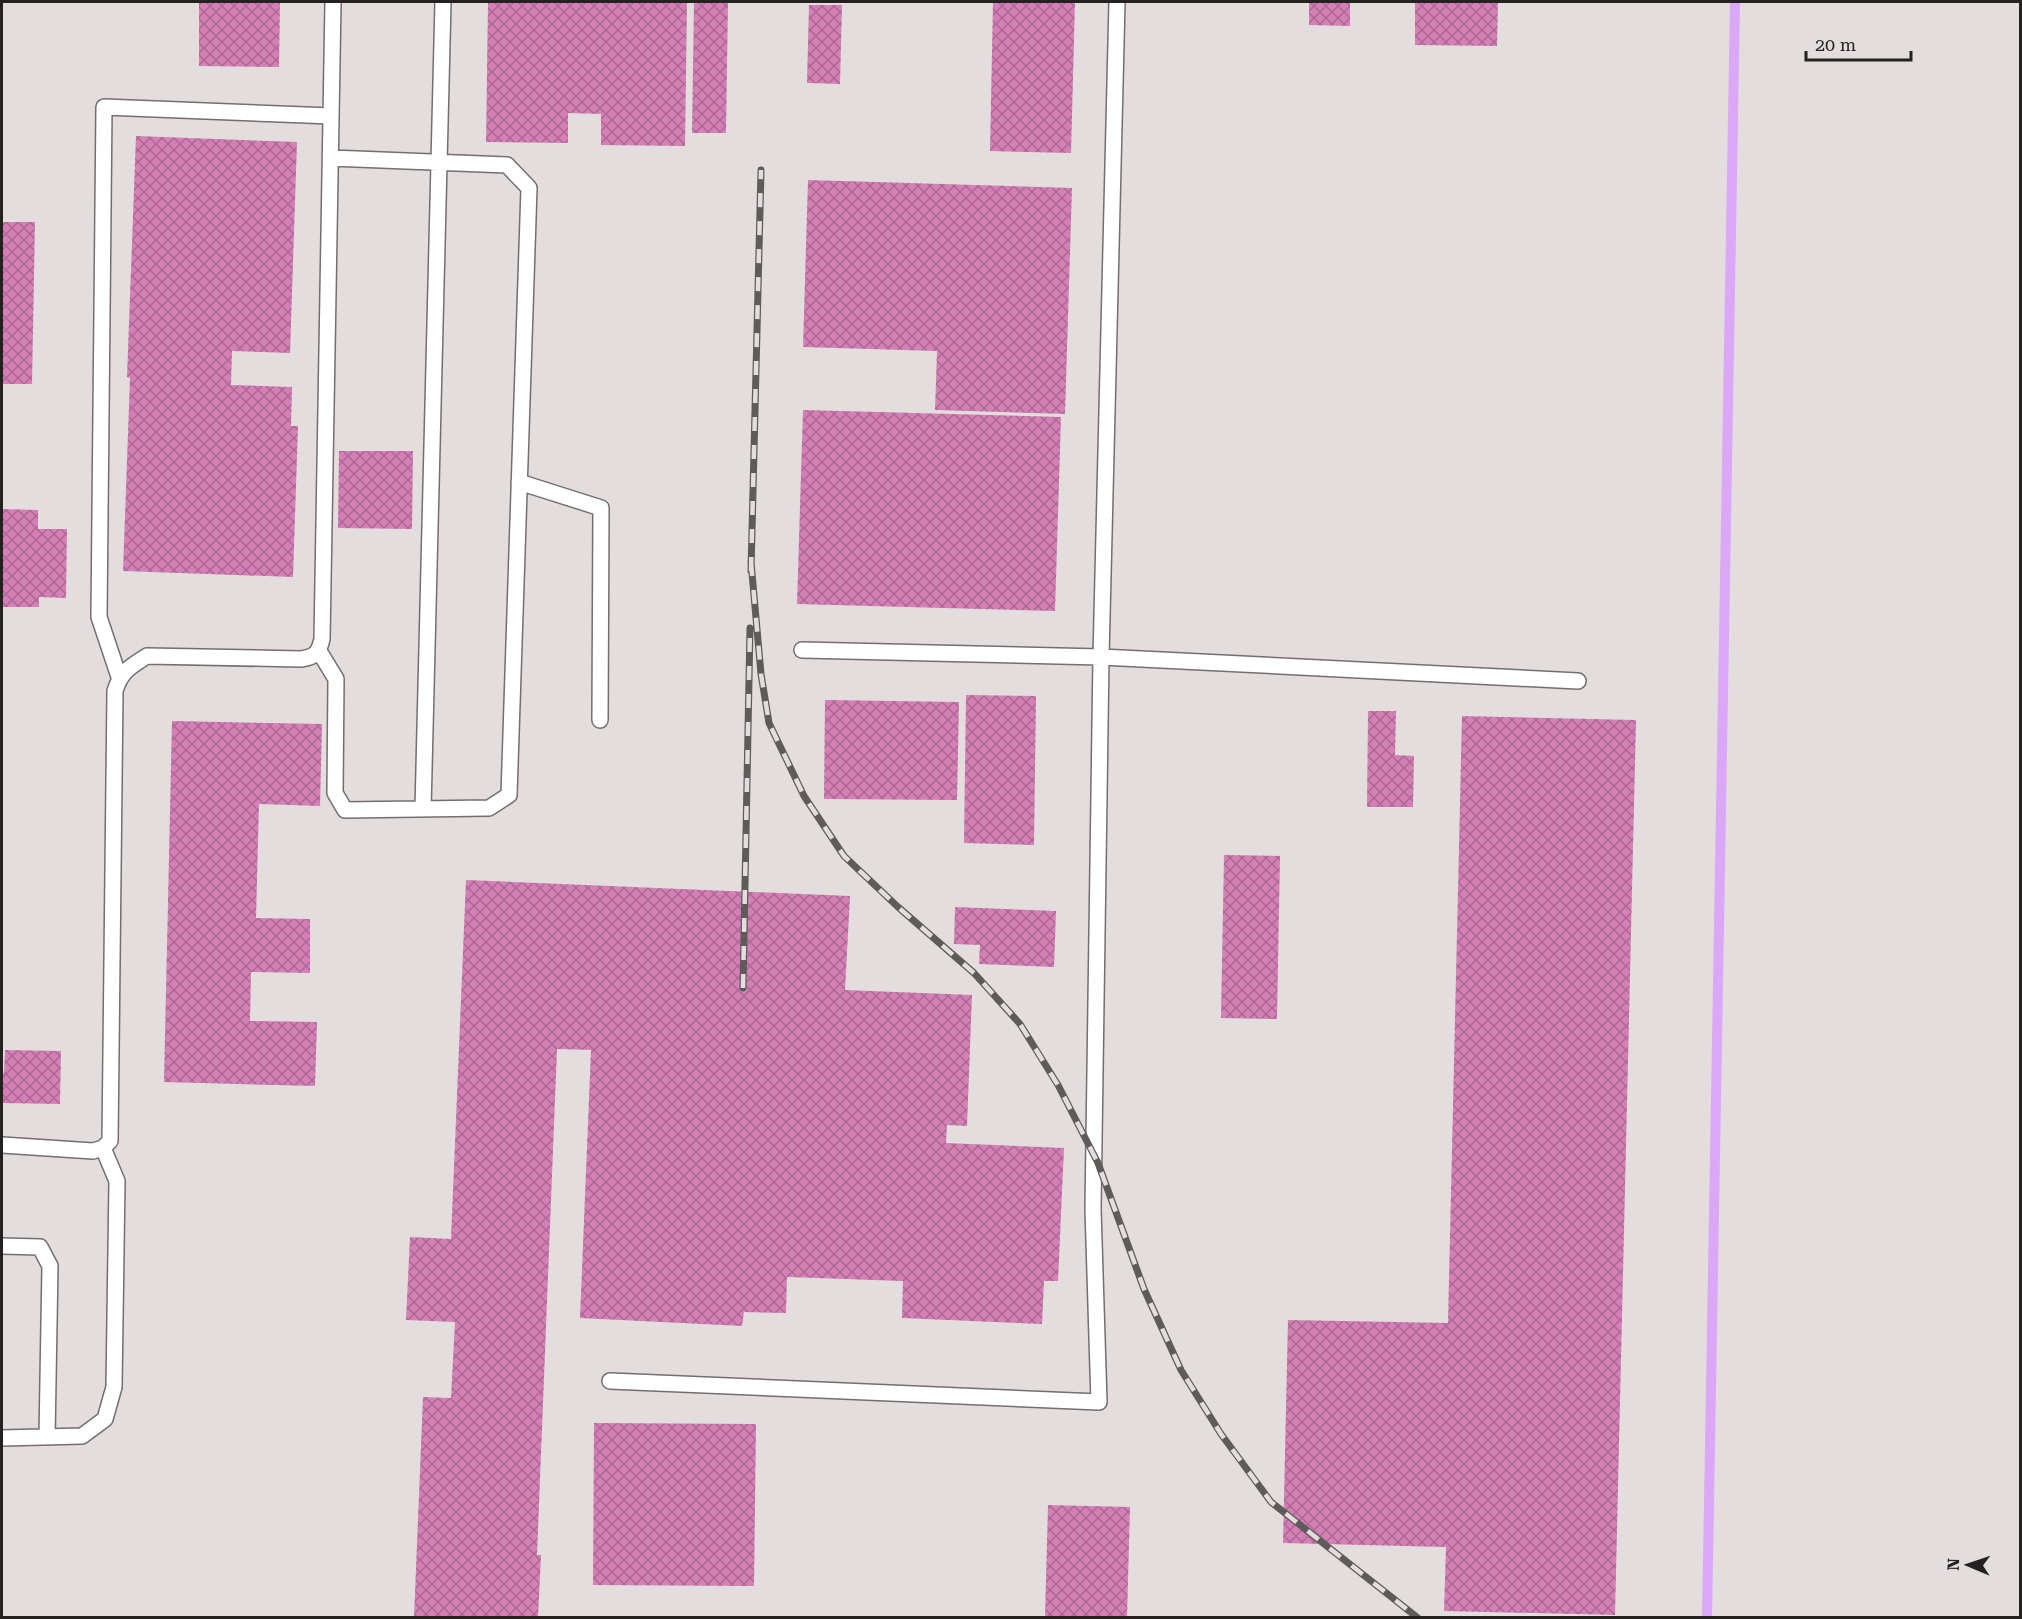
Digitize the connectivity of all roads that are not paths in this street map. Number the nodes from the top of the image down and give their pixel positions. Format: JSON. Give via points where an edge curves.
{"nodes":[{"id":1,"x":333,"y":2,"type":"edge"},
{"id":2,"x":443,"y":2,"type":"edge"},
{"id":3,"x":1117,"y":2,"type":"edge"},
{"id":4,"x":332,"y":116,"type":"junction"},
{"id":5,"x":331,"y":158,"type":"junction"},
{"id":6,"x":439,"y":163,"type":"junction"},
{"id":7,"x":519,"y":482,"type":"junction"},
{"id":8,"x":802,"y":650,"type":"dead end"},
{"id":9,"x":319,"y":651,"type":"junction"},
{"id":10,"x":1101,"y":657,"type":"junction"},
{"id":11,"x":119,"y":677,"type":"junction"},
{"id":12,"x":1578,"y":681,"type":"dead end"},
{"id":13,"x":600,"y":720,"type":"dead end"},
{"id":14,"x":423,"y":809,"type":"junction"},
{"id":15,"x":2,"y":1145,"type":"edge"},
{"id":16,"x":103,"y":1148,"type":"junction"},
{"id":17,"x":2,"y":1246,"type":"edge"},
{"id":18,"x":610,"y":1381,"type":"dead end"},
{"id":19,"x":47,"y":1437,"type":"junction"},
{"id":20,"x":2,"y":1438,"type":"edge"}],
"edges":[{"from":1,"to":4,"type":"lane"},
{"from":2,"to":6,"type":"lane"},
{"from":3,"to":10,"type":"lane"},
{"from":4,"to":5,"type":"lane"},
{"from":4,"to":11,"type":"lane","via":[[104,107],[99,617]]},
{"from":5,"to":6,"type":"lane"},
{"from":5,"to":9,"type":"lane"},
{"from":6,"to":7,"type":"lane","via":[[507,165],[529,188]]},
{"from":6,"to":14,"type":"lane"},
{"from":7,"to":13,"type":"lane","via":[[601,507]]},
{"from":7,"to":14,"type":"lane","via":[[509,795],[489,808]]},
{"from":8,"to":10,"type":"lane"},
{"from":9,"to":11,"type":"lane","via":[[301,659],[147,656]]},
{"from":9,"to":14,"type":"lane","via":[[336,679],[335,793],[345,810]]},
{"from":10,"to":12,"type":"lane"},
{"from":10,"to":18,"type":"lane","via":[[1093,1209],[1099,1402]]},
{"from":11,"to":16,"type":"lane","via":[[115,691],[110,1142]]},
{"from":15,"to":16,"type":"lane","via":[[93,1151]]},
{"from":16,"to":19,"type":"lane","via":[[117,1181],[114,1387],[105,1419],[82,1436]]},
{"from":17,"to":19,"type":"lane","via":[[40,1247],[50,1266]]},
{"from":19,"to":20,"type":"lane"}]}
